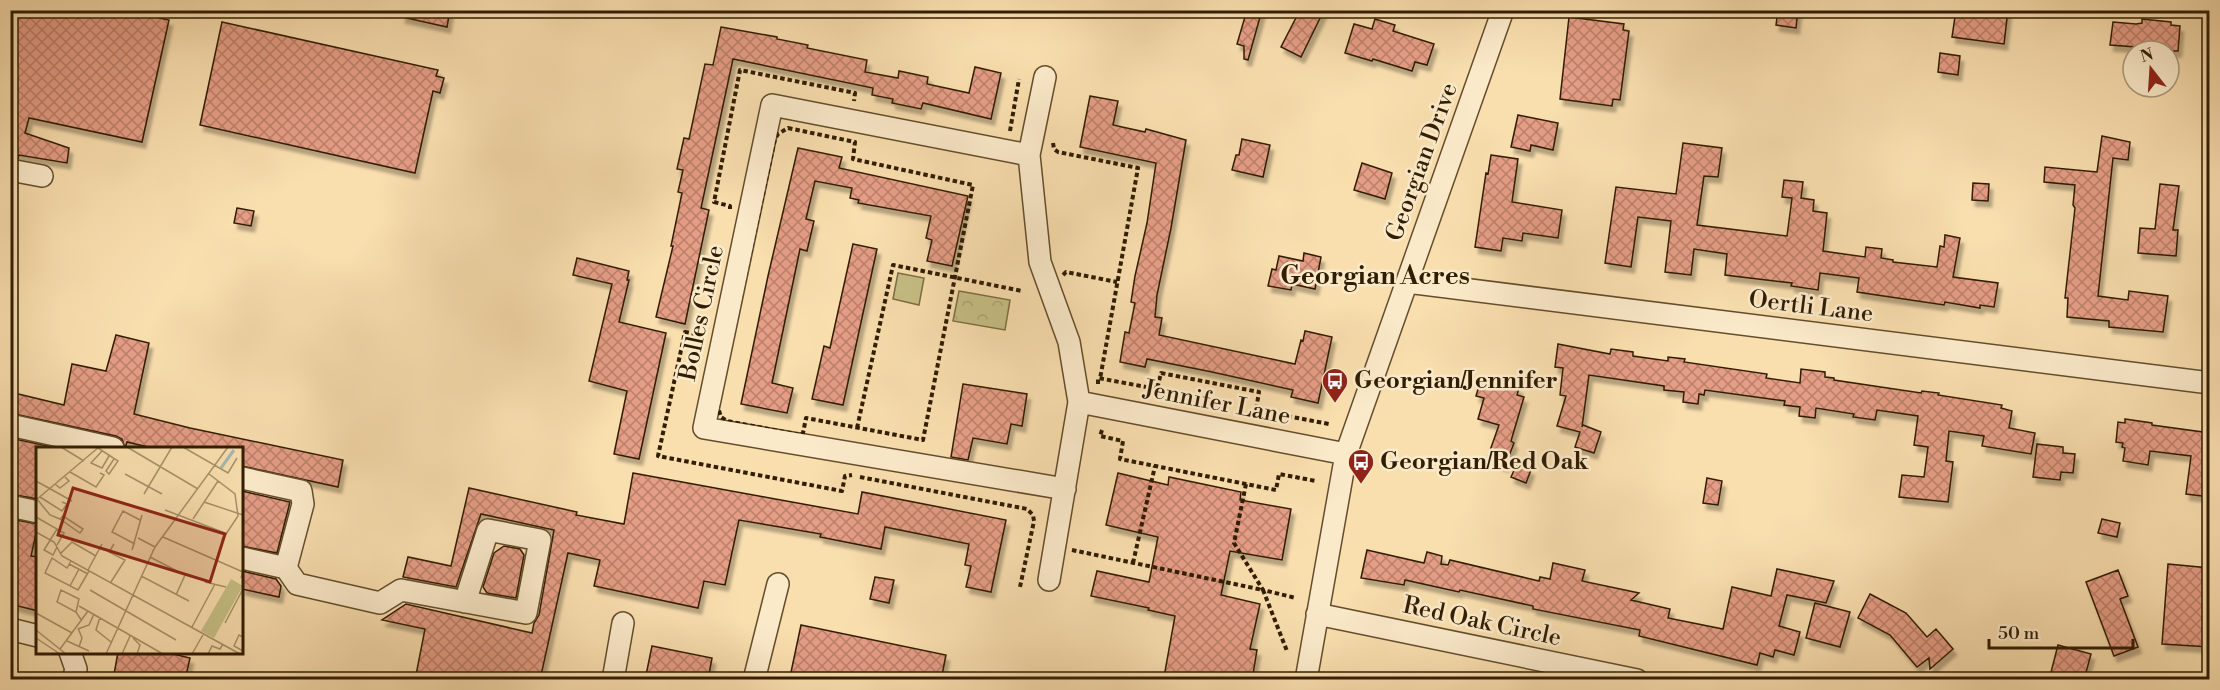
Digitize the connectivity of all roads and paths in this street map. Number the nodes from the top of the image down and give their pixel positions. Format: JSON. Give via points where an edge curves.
{"nodes":[{"id":1,"x":1503,"y":10,"type":"edge"},
{"id":2,"x":1045,"y":77,"type":"dead end"},
{"id":3,"x":1019,"y":79,"type":"dead end"},
{"id":4,"x":853,"y":108,"type":"dead end"},
{"id":5,"x":1005,"y":138,"type":"dead end"},
{"id":6,"x":1052,"y":141,"type":"dead end"},
{"id":7,"x":1029,"y":155,"type":"junction"},
{"id":8,"x":10,"y":170,"type":"edge"},
{"id":9,"x":42,"y":176,"type":"dead end"},
{"id":10,"x":728,"y":218,"type":"dead end"},
{"id":11,"x":954,"y":279,"type":"junction"},
{"id":12,"x":1118,"y":282,"type":"junction"},
{"id":13,"x":1407,"y":282,"type":"junction"},
{"id":14,"x":1066,"y":285,"type":"dead end"},
{"id":15,"x":1022,"y":291,"type":"dead end"},
{"id":16,"x":705,"y":323,"type":"dead end"},
{"id":17,"x":1098,"y":378,"type":"junction"},
{"id":18,"x":2210,"y":383,"type":"edge"},
{"id":19,"x":1098,"y":385,"type":"dead end"},
{"id":20,"x":1078,"y":402,"type":"junction"},
{"id":21,"x":1329,"y":424,"type":"dead end"},
{"id":22,"x":10,"y":425,"type":"edge"},
{"id":23,"x":857,"y":428,"type":"junction"},
{"id":24,"x":1102,"y":430,"type":"dead end"},
{"id":25,"x":109,"y":447,"type":"edge"},
{"id":26,"x":1346,"y":454,"type":"junction"},
{"id":27,"x":1155,"y":466,"type":"junction"},
{"id":28,"x":243,"y":478,"type":"edge"},
{"id":29,"x":1316,"y":481,"type":"dead end"},
{"id":30,"x":1246,"y":484,"type":"junction"},
{"id":31,"x":1065,"y":489,"type":"junction"},
{"id":32,"x":10,"y":506,"type":"edge"},
{"id":33,"x":36,"y":512,"type":"edge"},
{"id":34,"x":1071,"y":550,"type":"dead end"},
{"id":35,"x":243,"y":558,"type":"edge"},
{"id":36,"x":1133,"y":563,"type":"junction"},
{"id":37,"x":286,"y":568,"type":"junction"},
{"id":38,"x":1049,"y":580,"type":"dead end"},
{"id":39,"x":778,"y":584,"type":"dead end"},
{"id":40,"x":1020,"y":587,"type":"dead end"},
{"id":41,"x":1263,"y":590,"type":"junction"},
{"id":42,"x":1296,"y":598,"type":"dead end"},
{"id":43,"x":465,"y":602,"type":"junction"},
{"id":44,"x":1317,"y":614,"type":"junction"},
{"id":45,"x":623,"y":623,"type":"dead end"},
{"id":46,"x":10,"y":629,"type":"edge"},
{"id":47,"x":36,"y":636,"type":"edge"},
{"id":48,"x":1287,"y":651,"type":"dead end"},
{"id":49,"x":71,"y":654,"type":"edge"},
{"id":50,"x":73,"y":680,"type":"edge"},
{"id":51,"x":613,"y":680,"type":"edge"},
{"id":52,"x":754,"y":680,"type":"edge"},
{"id":53,"x":1306,"y":680,"type":"edge"},
{"id":54,"x":1637,"y":680,"type":"edge"}],
"edges":[{"from":1,"to":13,"type":"street","name":"Georgian Drive"},
{"from":2,"to":7,"type":"street"},
{"from":3,"to":5,"type":"path","via":[[1010,133]]},
{"from":4,"to":10,"type":"path","via":[[855,93],[740,70],[714,202],[730,206]]},
{"from":6,"to":12,"type":"path","via":[[1058,152],[1138,168]]},
{"from":7,"to":20,"type":"street","via":[[1040,262],[1069,342]]},
{"from":7,"to":31,"type":"street","name":"Bolles Circle","via":[[772,105],[704,428]]},
{"from":8,"to":9,"type":"street"},
{"from":11,"to":15,"type":"path"},
{"from":11,"to":23,"type":"path","via":[[893,265]]},
{"from":11,"to":23,"type":"path","via":[[923,440]]},
{"from":11,"to":23,"type":"path","via":[[973,184],[853,159],[855,142],[788,128],[778,134],[718,409],[727,421],[800,435],[806,418]]},
{"from":12,"to":14,"type":"path","via":[[1066,272]]},
{"from":12,"to":17,"type":"path"},
{"from":13,"to":18,"type":"street","name":"Oertli Lane"},
{"from":13,"to":26,"type":"street","name":"Georgian Drive"},
{"from":16,"to":40,"type":"path","via":[[702,334],[685,332],[658,456],[842,491],[848,474],[1027,509],[1034,521]]},
{"from":17,"to":19,"type":"path"},
{"from":17,"to":21,"type":"path","via":[[1157,389],[1161,373],[1259,392],[1256,410]]},
{"from":20,"to":26,"type":"street","name":"Jennifer Lane"},
{"from":20,"to":31,"type":"street"},
{"from":22,"to":25,"type":"street"},
{"from":24,"to":27,"type":"path","via":[[1100,436],[1123,441],[1120,459]]},
{"from":26,"to":44,"type":"street","name":"Georgian Drive"},
{"from":27,"to":30,"type":"path"},
{"from":27,"to":36,"type":"path"},
{"from":28,"to":37,"type":"street","via":[[301,491],[303,504]]},
{"from":29,"to":30,"type":"path","via":[[1279,474],[1276,490]]},
{"from":30,"to":41,"type":"path","via":[[1234,543]]},
{"from":31,"to":38,"type":"street"},
{"from":32,"to":33,"type":"street"},
{"from":34,"to":36,"type":"path"},
{"from":35,"to":37,"type":"street"},
{"from":36,"to":41,"type":"path"},
{"from":37,"to":43,"type":"street","via":[[297,584],[380,603],[401,590]]},
{"from":39,"to":52,"type":"street"},
{"from":41,"to":42,"type":"path"},
{"from":41,"to":48,"type":"path"},
{"from":43,"to":43,"type":"street","via":[[525,613],[540,540],[489,530]]},
{"from":44,"to":53,"type":"street","name":"Georgian Drive"},
{"from":44,"to":54,"type":"street","name":"Red Oak Circle"},
{"from":45,"to":51,"type":"street"},
{"from":46,"to":47,"type":"street"},
{"from":49,"to":50,"type":"street","via":[[76,669]]}]}
